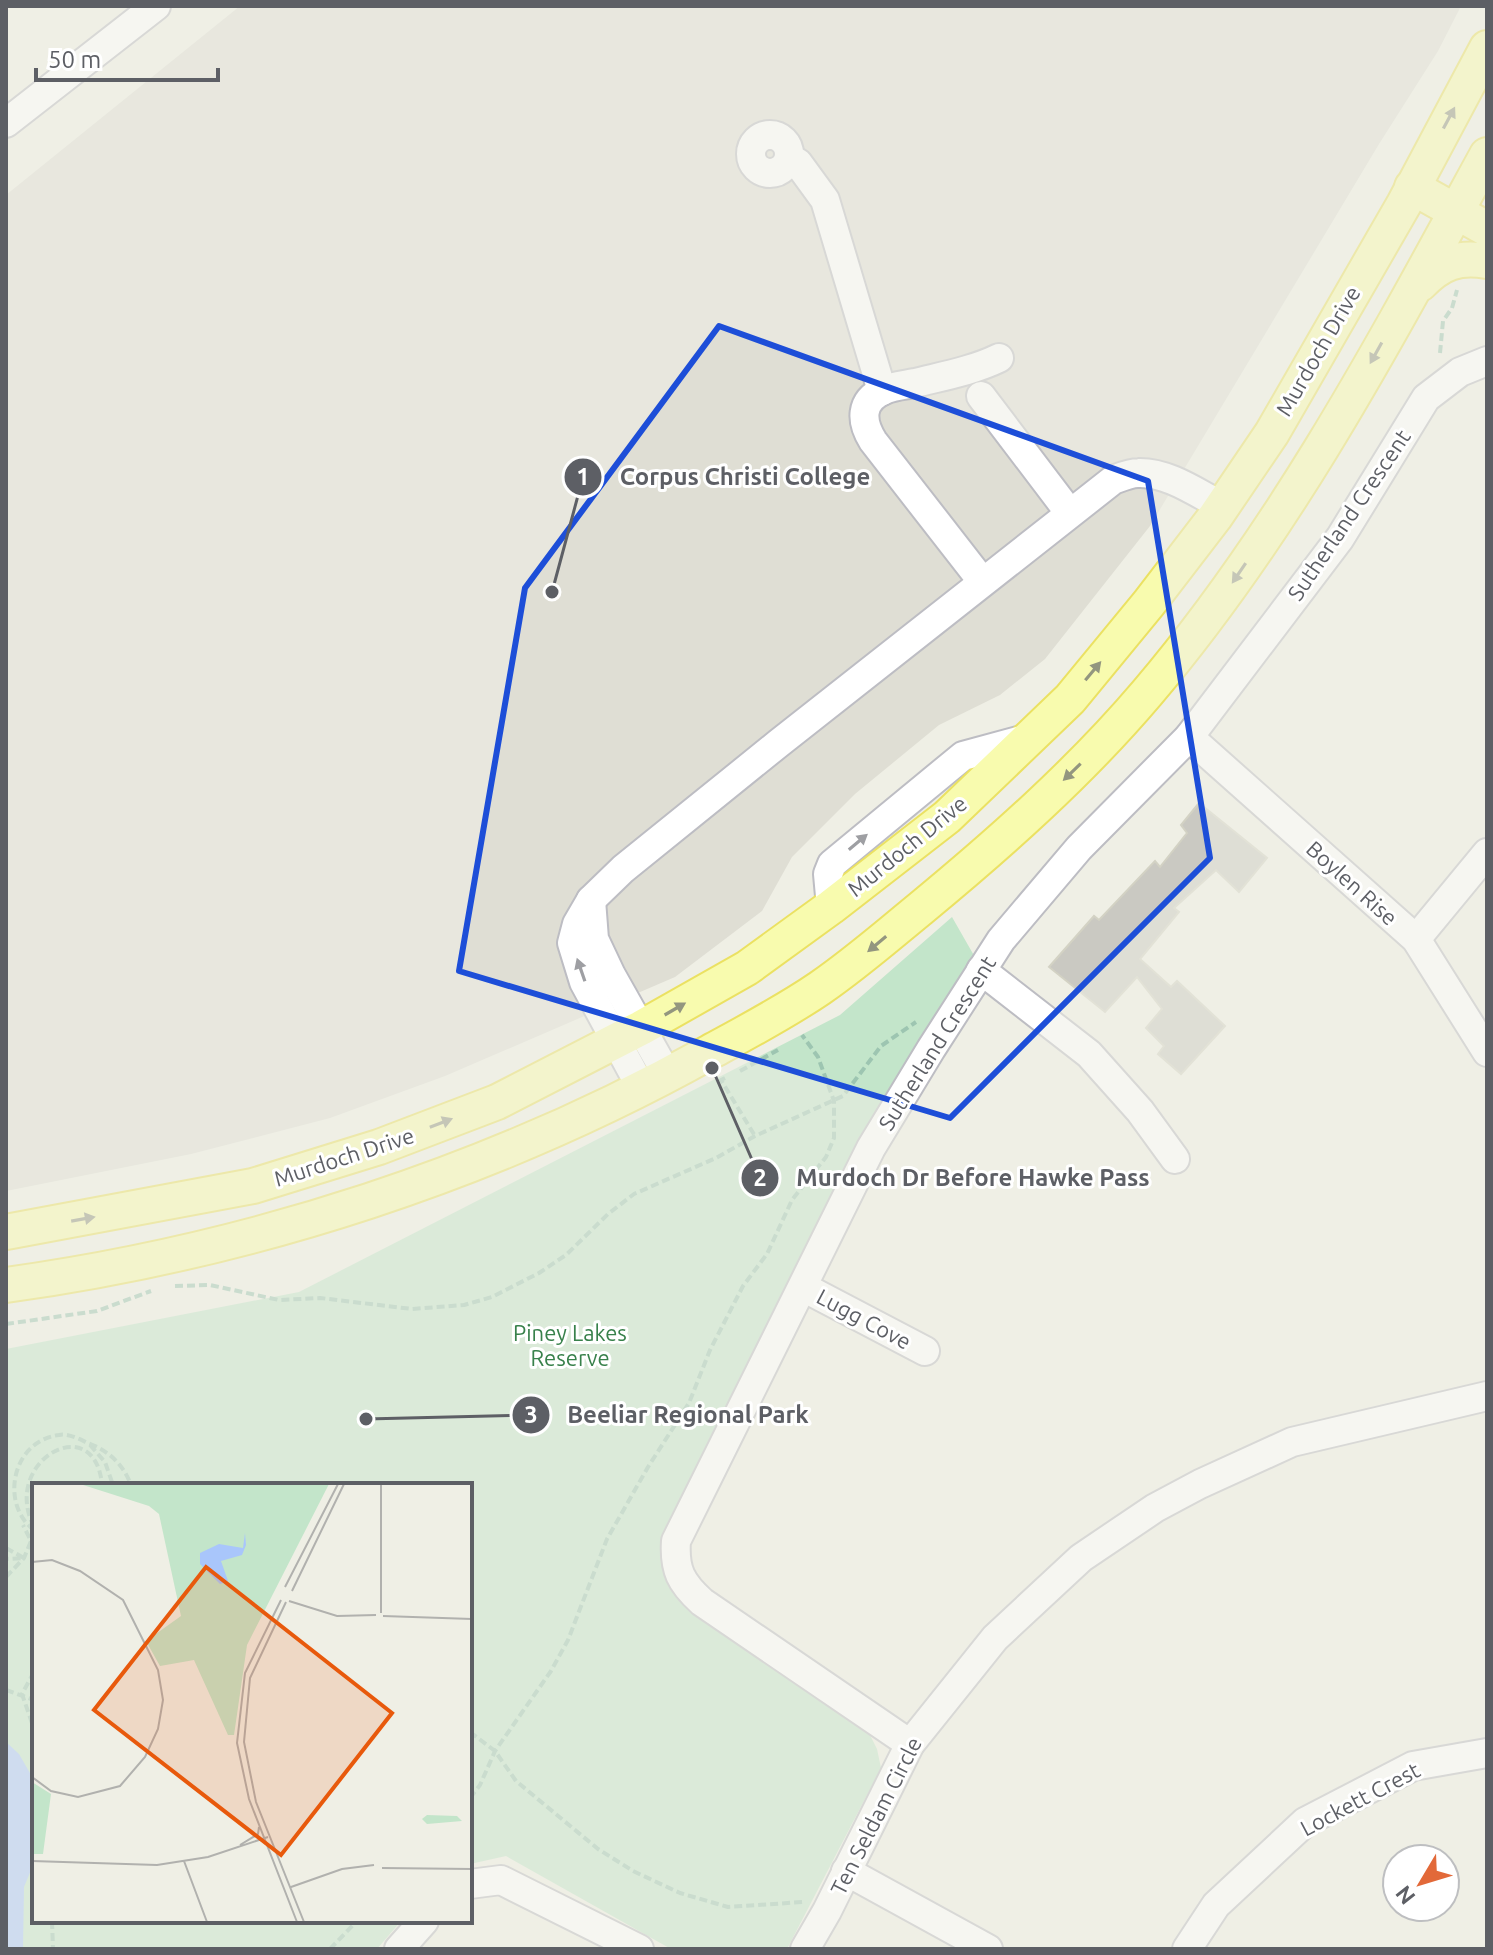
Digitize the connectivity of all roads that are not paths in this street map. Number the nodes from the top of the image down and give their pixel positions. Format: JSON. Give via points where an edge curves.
{"nodes":[{"id":1,"x":156,"y":6,"type":"edge"},
{"id":2,"x":1487,"y":48,"type":"edge"},
{"id":3,"x":6,"y":123,"type":"edge"},
{"id":4,"x":1487,"y":155,"type":"edge"},
{"id":5,"x":789,"y":158,"type":"dead end"},
{"id":6,"x":1418,"y":176,"type":"junction"},
{"id":7,"x":1471,"y":201,"type":"edge"},
{"id":8,"x":1487,"y":229,"type":"edge"},
{"id":9,"x":1487,"y":261,"type":"edge"},
{"id":10,"x":1407,"y":297,"type":"junction"},
{"id":11,"x":999,"y":358,"type":"dead end"},
{"id":12,"x":1487,"y":361,"type":"edge"},
{"id":13,"x":882,"y":391,"type":"junction"},
{"id":14,"x":981,"y":396,"type":"dead end"},
{"id":15,"x":1222,"y":506,"type":"junction"},
{"id":16,"x":1069,"y":512,"type":"junction"},
{"id":17,"x":982,"y":581,"type":"junction"},
{"id":18,"x":1189,"y":737,"type":"junction"},
{"id":19,"x":1487,"y":853,"type":"edge"},
{"id":20,"x":1416,"y":939,"type":"junction"},
{"id":21,"x":981,"y":970,"type":"junction"},
{"id":22,"x":629,"y":1035,"type":"junction"},
{"id":23,"x":1487,"y":1052,"type":"edge"},
{"id":24,"x":655,"y":1082,"type":"junction"},
{"id":25,"x":1175,"y":1159,"type":"dead end"},
{"id":26,"x":6,"y":1232,"type":"edge"},
{"id":27,"x":6,"y":1285,"type":"edge"},
{"id":28,"x":803,"y":1287,"type":"junction"},
{"id":29,"x":925,"y":1351,"type":"dead end"},
{"id":30,"x":1487,"y":1396,"type":"edge"},
{"id":31,"x":910,"y":1744,"type":"junction"},
{"id":32,"x":1487,"y":1753,"type":"edge"},
{"id":33,"x":846,"y":1871,"type":"junction"},
{"id":34,"x":472,"y":1884,"type":"edge"},
{"id":35,"x":422,"y":1923,"type":"edge"},
{"id":36,"x":399,"y":1949,"type":"edge"},
{"id":37,"x":639,"y":1949,"type":"edge"},
{"id":38,"x":805,"y":1949,"type":"edge"},
{"id":39,"x":988,"y":1949,"type":"edge"},
{"id":40,"x":1187,"y":1949,"type":"edge"}],
"edges":[{"from":1,"to":3,"type":"street"},
{"from":6,"to":2,"type":"main road","name":"Murdoch Drive","one_way":true},
{"from":4,"to":7,"type":"main road"},
{"from":5,"to":13,"type":"street","via":[[825,200]]},
{"from":6,"to":7,"type":"main road"},
{"from":6,"to":15,"type":"main road","name":"Murdoch Drive","via":[[1272,433]]},
{"from":7,"to":8,"type":"main road"},
{"from":7,"to":10,"type":"main road"},
{"from":9,"to":10,"type":"main road","via":[[1451,261],[1433,270]]},
{"from":10,"to":24,"type":"main road","one_way":true,"via":[[1345,409],[1235,579],[1147,693],[1092,752],[982,858],[840,974]]},
{"from":11,"to":13,"type":"street"},
{"from":12,"to":18,"type":"street","name":"Sutherland Crescent","via":[[1460,372],[1426,398],[1340,538]]},
{"from":13,"to":17,"type":"street","via":[[868,404],[864,427]]},
{"from":14,"to":16,"type":"street"},
{"from":15,"to":16,"type":"street","via":[[1182,484],[1136,472],[1113,480]]},
{"from":22,"to":15,"type":"main road","name":"Murdoch Drive","one_way":true,"via":[[747,968],[947,817],[1080,687]]},
{"from":16,"to":17,"type":"street"},
{"from":17,"to":22,"type":"street","via":[[591,900],[572,943],[584,982]]},
{"from":18,"to":20,"type":"street","name":"Boylen Rise"},
{"from":18,"to":21,"type":"street","name":"Sutherland Crescent","via":[[1079,848]]},
{"from":19,"to":20,"type":"street"},
{"from":20,"to":23,"type":"street","name":"Boylen Rise"},
{"from":21,"to":25,"type":"street","via":[[1089,1054]]},
{"from":21,"to":28,"type":"street","name":"Sutherland Crescent","via":[[871,1148]]},
{"from":22,"to":24,"type":"street"},
{"from":26,"to":22,"type":"main road","name":"Murdoch Drive","one_way":true,"via":[[253,1186],[365,1151],[497,1102]]},
{"from":24,"to":27,"type":"main road","via":[[489,1159],[387,1196],[229,1241]]},
{"from":28,"to":29,"type":"street","name":"Lugg Cove"},
{"from":28,"to":31,"type":"street","name":"Sutherland Crescent","via":[[676,1541],[676,1565],[686,1587],[702,1602]]},
{"from":30,"to":31,"type":"street","name":"Ten Seldam Circle","via":[[1292,1442],[1155,1508],[1081,1558],[995,1638]]},
{"from":31,"to":33,"type":"street","name":"Ten Seldam Circle"},
{"from":32,"to":40,"type":"street","name":"Lockett Crest","via":[[1413,1766],[1305,1822],[1216,1905]]},
{"from":33,"to":38,"type":"street","name":"Ten Seldam Circle"},
{"from":33,"to":39,"type":"street"},
{"from":34,"to":37,"type":"street","via":[[501,1880]]},
{"from":35,"to":36,"type":"street"}]}
